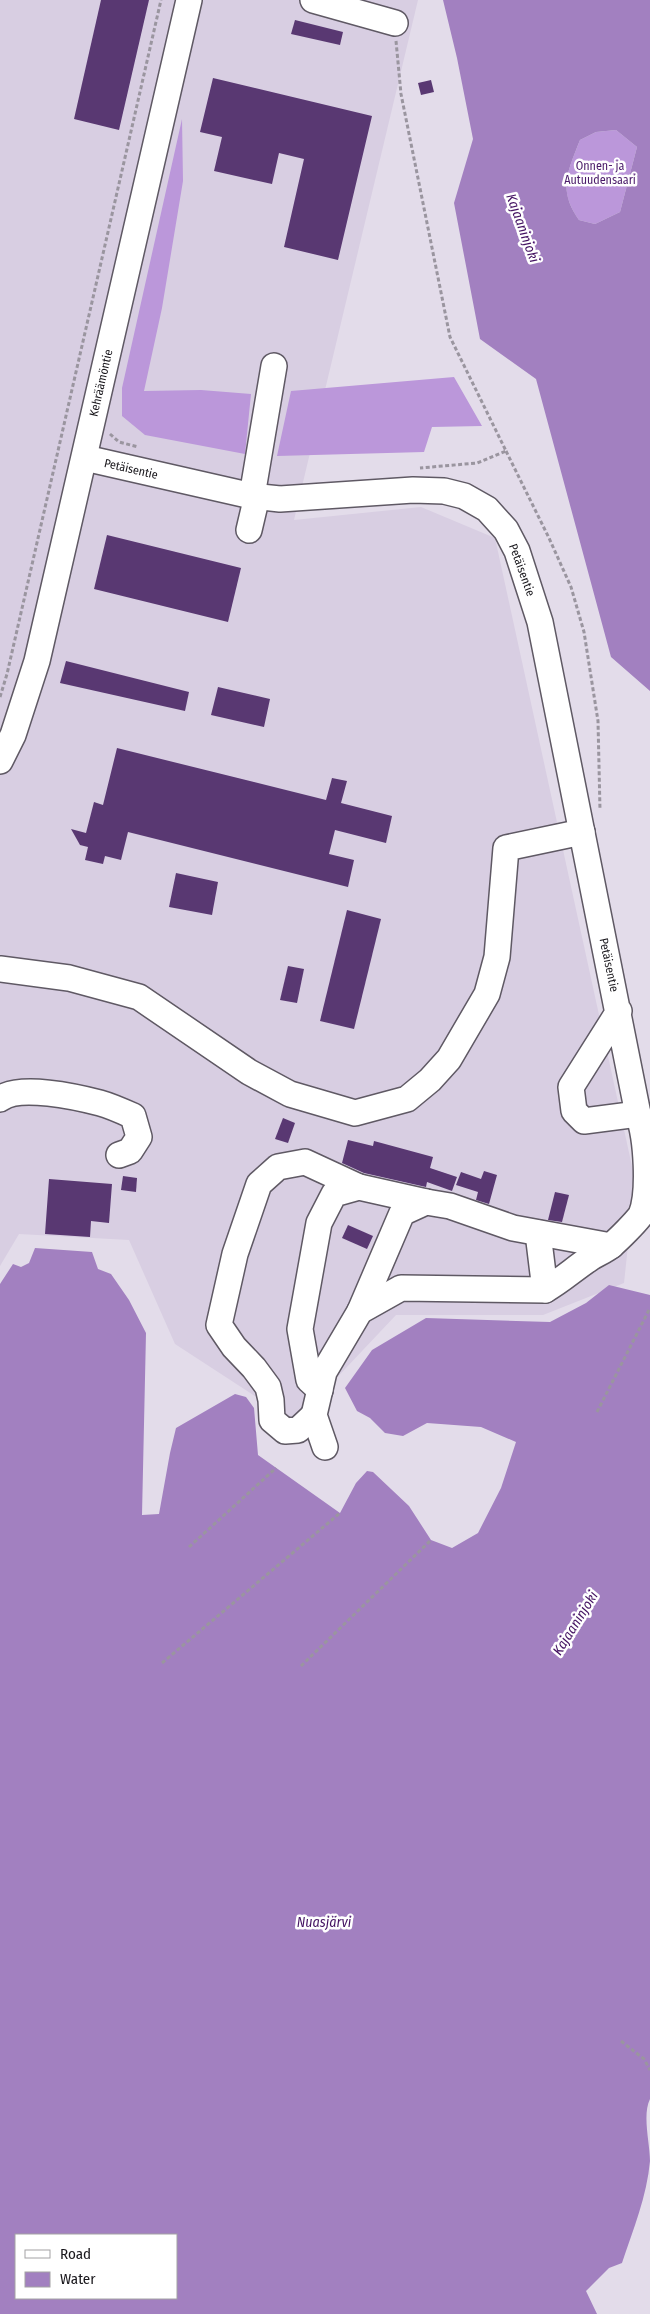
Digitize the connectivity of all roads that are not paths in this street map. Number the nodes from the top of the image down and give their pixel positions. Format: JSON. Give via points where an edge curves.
{"nodes":[{"id":1,"x":189,"y":0,"type":"edge"},
{"id":2,"x":313,"y":0,"type":"edge"},
{"id":3,"x":395,"y":23,"type":"road end"},
{"id":4,"x":274,"y":366,"type":"dead end"},
{"id":5,"x":85,"y":458,"type":"junction"},
{"id":6,"x":255,"y":496,"type":"junction"},
{"id":7,"x":250,"y":530,"type":"dead end"},
{"id":8,"x":0,"y":761,"type":"edge"},
{"id":9,"x":582,"y":832,"type":"junction"},
{"id":10,"x":0,"y":969,"type":"edge"},
{"id":11,"x":619,"y":1011,"type":"junction"},
{"id":12,"x":0,"y":1099,"type":"edge"},
{"id":13,"x":638,"y":1114,"type":"junction"},
{"id":14,"x":119,"y":1155,"type":"dead end"},
{"id":15,"x":359,"y":1187,"type":"junction"},
{"id":16,"x":426,"y":1202,"type":"junction"},
{"id":17,"x":538,"y":1233,"type":"junction"},
{"id":18,"x":611,"y":1246,"type":"junction"},
{"id":19,"x":545,"y":1290,"type":"junction"},
{"id":20,"x":360,"y":1312,"type":"junction"},
{"id":21,"x":320,"y":1390,"type":"junction"},
{"id":22,"x":314,"y":1415,"type":"junction"},
{"id":23,"x":325,"y":1446,"type":"dead end"}],
"edges":[{"from":1,"to":5,"type":"street","name":"Kehräämöntie"},
{"from":2,"to":3,"type":"street"},
{"from":4,"to":6,"type":"street"},
{"from":5,"to":6,"type":"street","name":"Petäisentie"},
{"from":5,"to":8,"type":"street","name":"Kehräämöntie","via":[[37,660],[13,736]]},
{"from":6,"to":7,"type":"street"},
{"from":6,"to":9,"type":"street","name":"Petäisentie","via":[[280,498],[444,491],[464,496],[487,509],[506,530],[517,550],[540,622]]},
{"from":9,"to":10,"type":"street","via":[[506,848],[497,957],[487,994],[449,1059],[430,1080],[407,1099],[355,1113],[290,1094],[265,1081],[139,998],[69,978]]},
{"from":9,"to":11,"type":"street","name":"Petäisentie"},
{"from":11,"to":13,"type":"street","name":"Petäisentie"},
{"from":11,"to":13,"type":"street","via":[[571,1087],[574,1111],[584,1121]]},
{"from":12,"to":14,"type":"street","via":[[20,1091],[101,1103],[133,1116],[138,1137],[130,1151]]},
{"from":13,"to":18,"type":"street","name":"Petäisentie","via":[[644,1130],[650,1175],[649,1196],[642,1214]]},
{"from":15,"to":16,"type":"street"},
{"from":15,"to":21,"type":"street","via":[[334,1194],[320,1223],[309,1274],[300,1329],[309,1380]]},
{"from":15,"to":22,"type":"street","via":[[305,1162],[278,1168],[259,1184],[235,1254],[219,1325],[268,1387],[272,1420],[285,1431],[298,1430]]},
{"from":16,"to":17,"type":"street","via":[[450,1206],[513,1228]]},
{"from":16,"to":20,"type":"street","via":[[402,1213]]},
{"from":17,"to":18,"type":"street"},
{"from":17,"to":19,"type":"street"},
{"from":18,"to":19,"type":"street","name":"Petäisentie"},
{"from":19,"to":20,"type":"street","via":[[401,1288]]},
{"from":20,"to":21,"type":"street","via":[[324,1372]]},
{"from":21,"to":22,"type":"street"},
{"from":22,"to":23,"type":"street"}]}
